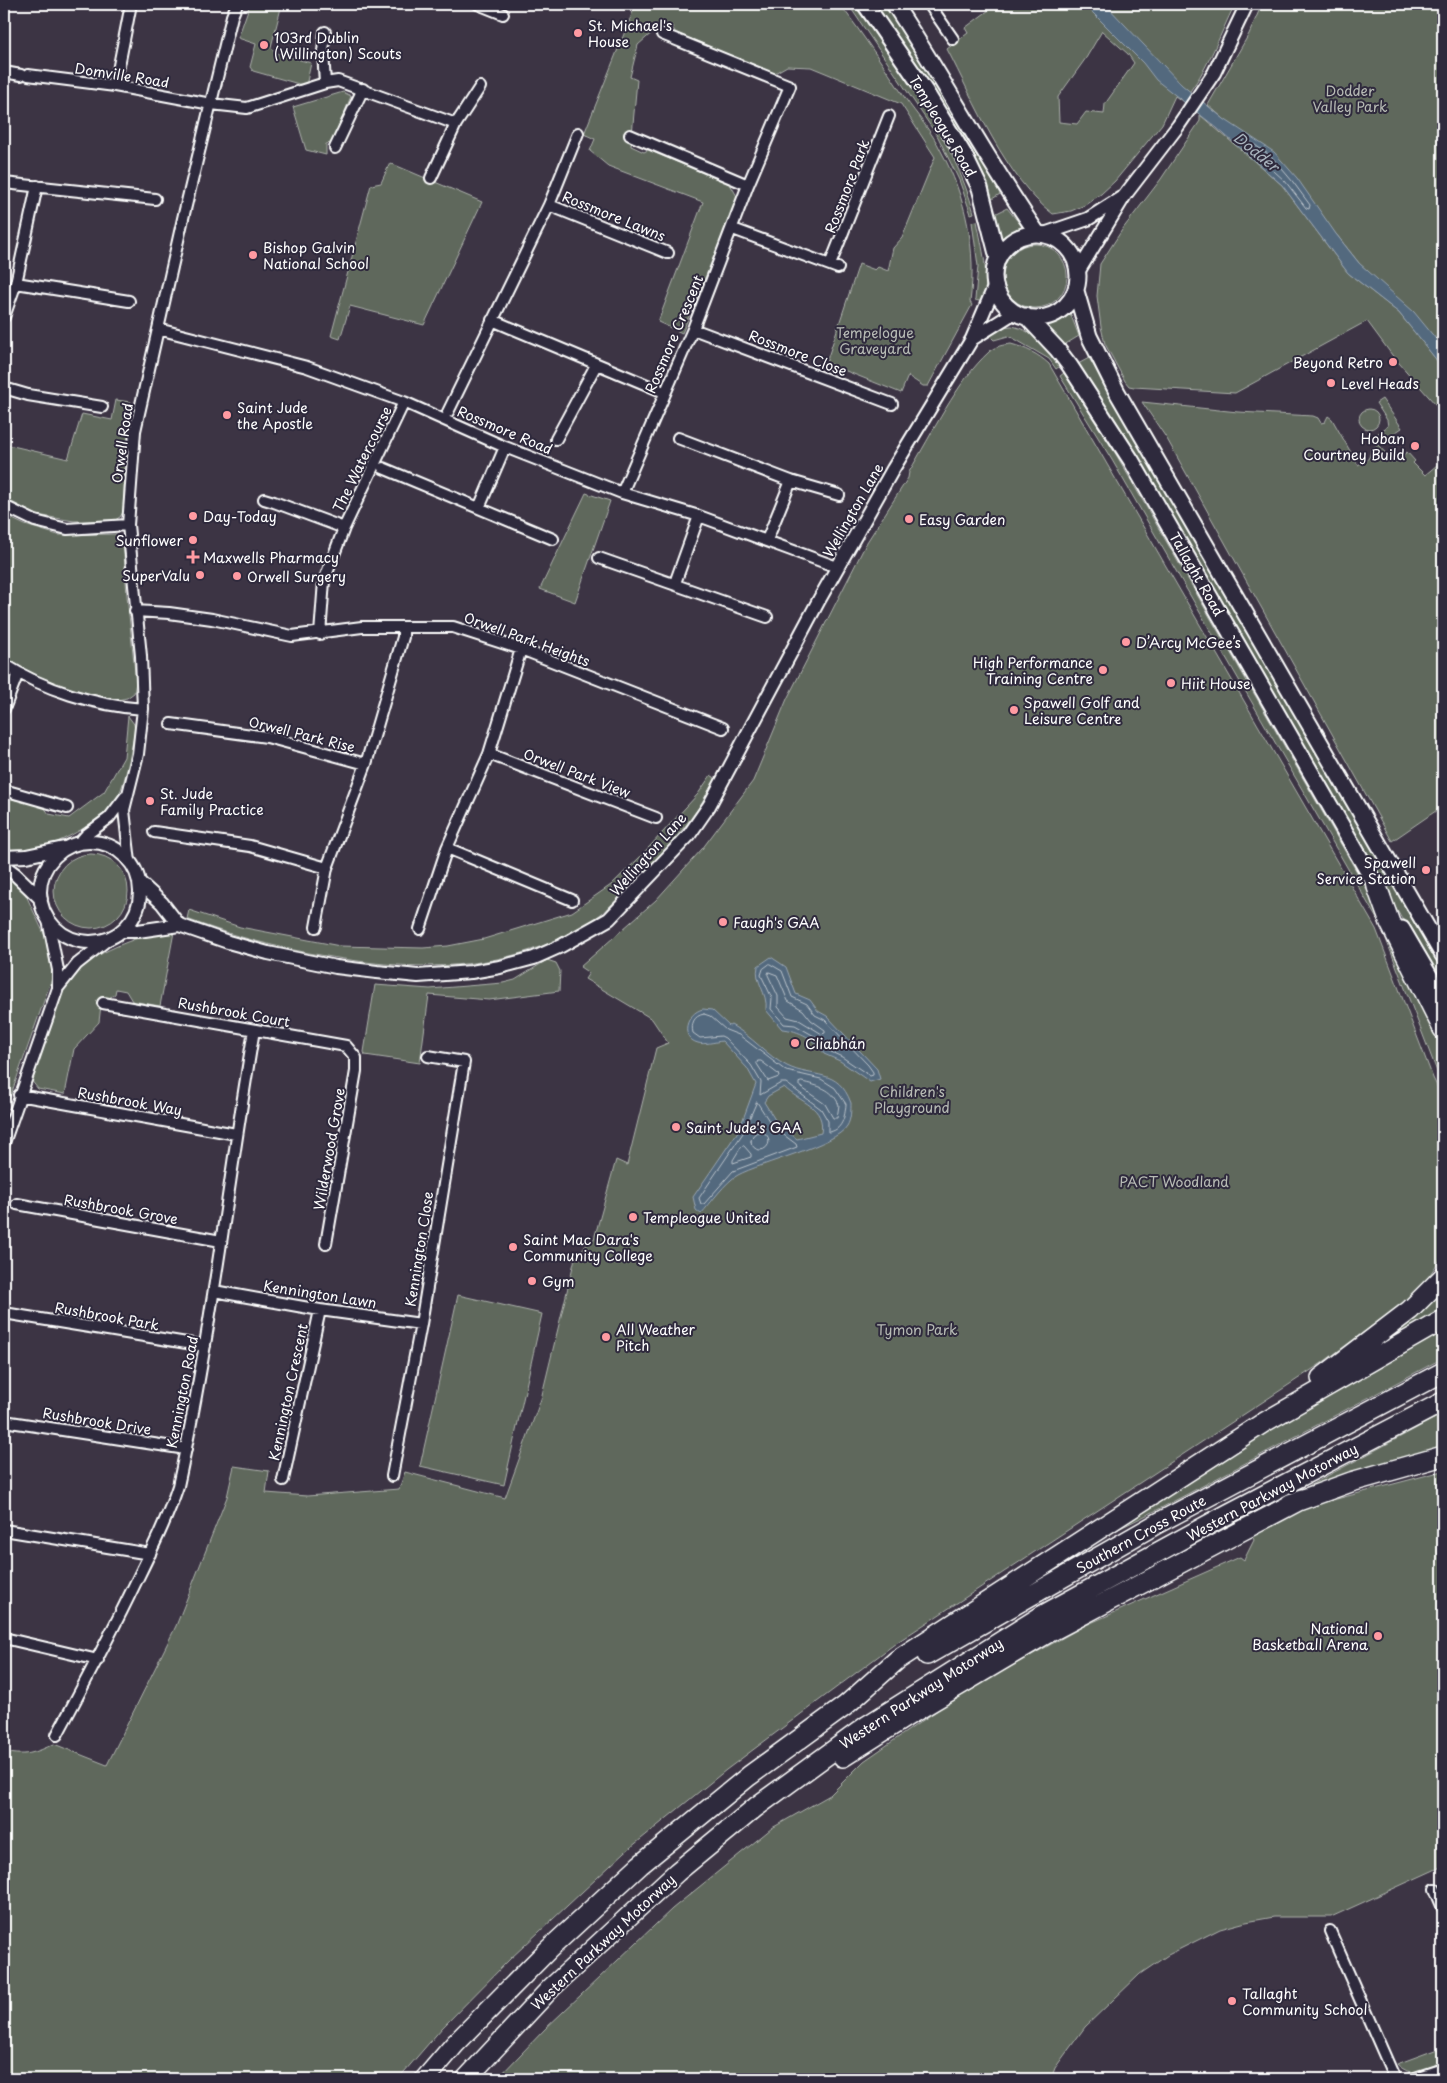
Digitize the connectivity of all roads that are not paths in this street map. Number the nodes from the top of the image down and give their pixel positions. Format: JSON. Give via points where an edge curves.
{"nodes":[{"id":1,"x":131,"y":4,"type":"edge"},
{"id":2,"x":238,"y":4,"type":"edge"},
{"id":3,"x":478,"y":4,"type":"edge"},
{"id":4,"x":865,"y":4,"type":"edge"},
{"id":5,"x":894,"y":4,"type":"edge"},
{"id":6,"x":929,"y":4,"type":"edge"},
{"id":7,"x":1247,"y":4,"type":"edge"},
{"id":8,"x":503,"y":14,"type":"dead end"},
{"id":9,"x":325,"y":32,"type":"dead end"},
{"id":10,"x":662,"y":34,"type":"dead end"},
{"id":11,"x":953,"y":39,"type":"dead end"},
{"id":12,"x":4,"y":72,"type":"edge"},
{"id":13,"x":325,"y":83,"type":"junction"},
{"id":14,"x":115,"y":86,"type":"junction"},
{"id":15,"x":480,"y":87,"type":"dead end"},
{"id":16,"x":363,"y":89,"type":"junction"},
{"id":17,"x":211,"y":104,"type":"junction"},
{"id":18,"x":890,"y":116,"type":"dead end"},
{"id":19,"x":456,"y":124,"type":"junction"},
{"id":20,"x":578,"y":133,"type":"dead end"},
{"id":21,"x":630,"y":135,"type":"dead end"},
{"id":22,"x":335,"y":148,"type":"dead end"},
{"id":23,"x":431,"y":178,"type":"dead end"},
{"id":24,"x":4,"y":183,"type":"edge"},
{"id":25,"x":748,"y":185,"type":"junction"},
{"id":26,"x":37,"y":186,"type":"junction"},
{"id":27,"x":1125,"y":195,"type":"junction"},
{"id":28,"x":155,"y":199,"type":"dead end"},
{"id":29,"x":549,"y":205,"type":"junction"},
{"id":30,"x":732,"y":229,"type":"junction"},
{"id":31,"x":1041,"y":234,"type":"junction"},
{"id":32,"x":668,"y":253,"type":"dead end"},
{"id":33,"x":998,"y":258,"type":"junction"},
{"id":34,"x":1078,"y":272,"type":"junction"},
{"id":35,"x":16,"y":283,"type":"junction"},
{"id":36,"x":995,"y":284,"type":"junction"},
{"id":37,"x":1076,"y":291,"type":"junction"},
{"id":38,"x":129,"y":301,"type":"dead end"},
{"id":39,"x":1021,"y":314,"type":"junction"},
{"id":40,"x":4,"y":317,"type":"edge"},
{"id":41,"x":492,"y":320,"type":"junction"},
{"id":42,"x":158,"y":329,"type":"junction"},
{"id":43,"x":693,"y":329,"type":"junction"},
{"id":44,"x":972,"y":339,"type":"junction"},
{"id":45,"x":596,"y":365,"type":"junction"},
{"id":46,"x":4,"y":388,"type":"edge"},
{"id":47,"x":664,"y":392,"type":"junction"},
{"id":48,"x":404,"y":402,"type":"junction"},
{"id":49,"x":892,"y":404,"type":"dead end"},
{"id":50,"x":102,"y":407,"type":"dead end"},
{"id":51,"x":448,"y":412,"type":"dead end"},
{"id":52,"x":678,"y":438,"type":"dead end"},
{"id":53,"x":556,"y":439,"type":"dead end"},
{"id":54,"x":505,"y":446,"type":"junction"},
{"id":55,"x":383,"y":468,"type":"dead end"},
{"id":56,"x":791,"y":481,"type":"junction"},
{"id":57,"x":622,"y":493,"type":"junction"},
{"id":58,"x":839,"y":495,"type":"dead end"},
{"id":59,"x":264,"y":500,"type":"dead end"},
{"id":60,"x":4,"y":506,"type":"edge"},
{"id":61,"x":479,"y":508,"type":"junction"},
{"id":62,"x":699,"y":516,"type":"junction"},
{"id":63,"x":128,"y":525,"type":"junction"},
{"id":64,"x":344,"y":528,"type":"junction"},
{"id":65,"x":553,"y":539,"type":"dead end"},
{"id":66,"x":767,"y":540,"type":"junction"},
{"id":67,"x":600,"y":558,"type":"dead end"},
{"id":68,"x":837,"y":567,"type":"junction"},
{"id":69,"x":675,"y":584,"type":"junction"},
{"id":70,"x":136,"y":611,"type":"junction"},
{"id":71,"x":767,"y":617,"type":"dead end"},
{"id":72,"x":403,"y":627,"type":"junction"},
{"id":73,"x":320,"y":634,"type":"junction"},
{"id":74,"x":522,"y":649,"type":"junction"},
{"id":75,"x":4,"y":664,"type":"edge"},
{"id":76,"x":18,"y":673,"type":"junction"},
{"id":77,"x":4,"y":709,"type":"edge"},
{"id":78,"x":143,"y":709,"type":"junction"},
{"id":79,"x":172,"y":724,"type":"dead end"},
{"id":80,"x":723,"y":728,"type":"dead end"},
{"id":81,"x":489,"y":754,"type":"junction"},
{"id":82,"x":366,"y":764,"type":"junction"},
{"id":83,"x":4,"y":790,"type":"edge"},
{"id":84,"x":128,"y":793,"type":"junction"},
{"id":85,"x":67,"y":808,"type":"dead end"},
{"id":86,"x":656,"y":818,"type":"dead end"},
{"id":87,"x":154,"y":832,"type":"dead end"},
{"id":88,"x":74,"y":845,"type":"junction"},
{"id":89,"x":447,"y":848,"type":"junction"},
{"id":90,"x":4,"y":857,"type":"edge"},
{"id":91,"x":130,"y":862,"type":"junction"},
{"id":92,"x":4,"y":866,"type":"edge"},
{"id":93,"x":327,"y":868,"type":"junction"},
{"id":94,"x":139,"y":882,"type":"junction"},
{"id":95,"x":1377,"y":887,"type":"junction"},
{"id":96,"x":41,"y":899,"type":"junction"},
{"id":97,"x":572,"y":900,"type":"dead end"},
{"id":98,"x":48,"y":920,"type":"junction"},
{"id":99,"x":179,"y":925,"type":"junction"},
{"id":100,"x":316,"y":927,"type":"dead end"},
{"id":101,"x":420,"y":929,"type":"dead end"},
{"id":102,"x":122,"y":931,"type":"junction"},
{"id":103,"x":110,"y":938,"type":"junction"},
{"id":104,"x":1443,"y":955,"type":"edge"},
{"id":105,"x":58,"y":988,"type":"junction"},
{"id":106,"x":1443,"y":999,"type":"edge"},
{"id":107,"x":103,"y":1003,"type":"dead end"},
{"id":108,"x":1443,"y":1029,"type":"edge"},
{"id":109,"x":254,"y":1030,"type":"junction"},
{"id":110,"x":428,"y":1056,"type":"dead end"},
{"id":111,"x":356,"y":1058,"type":"joint"},
{"id":112,"x":19,"y":1095,"type":"junction"},
{"id":113,"x":236,"y":1134,"type":"junction"},
{"id":114,"x":4,"y":1143,"type":"edge"},
{"id":115,"x":16,"y":1204,"type":"dead end"},
{"id":116,"x":221,"y":1241,"type":"junction"},
{"id":117,"x":326,"y":1244,"type":"dead end"},
{"id":118,"x":1443,"y":1277,"type":"edge"},
{"id":119,"x":214,"y":1291,"type":"junction"},
{"id":120,"x":320,"y":1310,"type":"junction"},
{"id":121,"x":4,"y":1313,"type":"edge"},
{"id":122,"x":1443,"y":1320,"type":"edge"},
{"id":123,"x":421,"y":1324,"type":"junction"},
{"id":124,"x":205,"y":1346,"type":"junction"},
{"id":125,"x":1443,"y":1372,"type":"edge"},
{"id":126,"x":1443,"y":1402,"type":"edge"},
{"id":127,"x":4,"y":1421,"type":"edge"},
{"id":128,"x":1263,"y":1423,"type":"junction"},
{"id":129,"x":186,"y":1449,"type":"junction"},
{"id":130,"x":1438,"y":1458,"type":"edge"},
{"id":131,"x":392,"y":1476,"type":"dead end"},
{"id":132,"x":283,"y":1480,"type":"dead end"},
{"id":133,"x":1302,"y":1499,"type":"junction"},
{"id":134,"x":4,"y":1530,"type":"edge"},
{"id":135,"x":150,"y":1554,"type":"junction"},
{"id":136,"x":4,"y":1638,"type":"edge"},
{"id":137,"x":991,"y":1647,"type":"junction"},
{"id":138,"x":98,"y":1660,"type":"junction"},
{"id":139,"x":845,"y":1706,"type":"junction"},
{"id":140,"x":57,"y":1734,"type":"dead end"},
{"id":141,"x":756,"y":1807,"type":"junction"},
{"id":142,"x":1434,"y":1888,"type":"dead end"},
{"id":143,"x":1443,"y":1908,"type":"edge"},
{"id":144,"x":1330,"y":1931,"type":"dead end"},
{"id":145,"x":1443,"y":2069,"type":"edge"},
{"id":146,"x":425,"y":2079,"type":"edge"},
{"id":147,"x":466,"y":2079,"type":"edge"},
{"id":148,"x":1395,"y":2079,"type":"edge"},
{"id":149,"x":1412,"y":2079,"type":"edge"}],
"edges":[{"from":1,"to":14,"type":"street"},
{"from":2,"to":17,"type":"street","name":"Orwell Road","via":[[232,16]]},
{"from":3,"to":8,"type":"street"},
{"from":4,"to":33,"type":"main road","name":"Templeogue Road","via":[[964,155],[980,188]]},
{"from":5,"to":31,"type":"main road","name":"Templeogue Road","via":[[1015,200]]},
{"from":6,"to":11,"type":"street"},
{"from":7,"to":27,"type":"street","via":[[1214,73]]},
{"from":9,"to":13,"type":"street"},
{"from":10,"to":25,"type":"street","name":"Rossmore Crescent","via":[[790,86]]},
{"from":12,"to":14,"type":"street","name":"Domville Road"},
{"from":13,"to":16,"type":"street","via":[[338,81]]},
{"from":13,"to":17,"type":"street","name":"Domville Road","via":[[247,108]]},
{"from":14,"to":17,"type":"street","name":"Domville Road"},
{"from":15,"to":19,"type":"street"},
{"from":16,"to":19,"type":"street"},
{"from":16,"to":22,"type":"street"},
{"from":17,"to":42,"type":"street","name":"Orwell Road"},
{"from":18,"to":30,"type":"street","name":"Rossmore Park","via":[[834,267]]},
{"from":19,"to":23,"type":"street"},
{"from":20,"to":29,"type":"street","name":"Rossmore Lawns"},
{"from":21,"to":25,"type":"street"},
{"from":24,"to":26,"type":"street"},
{"from":25,"to":30,"type":"street","name":"Rossmore Crescent"},
{"from":26,"to":28,"type":"street"},
{"from":26,"to":35,"type":"street"},
{"from":27,"to":31,"type":"street","via":[[1088,219]]},
{"from":27,"to":34,"type":"street"},
{"from":29,"to":32,"type":"street","name":"Rossmore Lawns"},
{"from":29,"to":41,"type":"street","name":"Rossmore Lawns"},
{"from":30,"to":43,"type":"street","name":"Rossmore Crescent"},
{"from":31,"to":33,"type":"main road","via":[[1014,240]]},
{"from":31,"to":34,"type":"main road","via":[[1064,244],[1071,252]]},
{"from":33,"to":36,"type":"main road"},
{"from":34,"to":37,"type":"main road"},
{"from":35,"to":38,"type":"street"},
{"from":35,"to":40,"type":"street"},
{"from":36,"to":39,"type":"main road","via":[[1006,305]]},
{"from":36,"to":44,"type":"street","name":"Wellington Lane"},
{"from":37,"to":39,"type":"main road","via":[[1065,306],[1050,315],[1038,318]]},
{"from":37,"to":104,"type":"main road","name":"Tallaght Road","via":[[1089,336],[1117,392]]},
{"from":39,"to":44,"type":"street","name":"Wellington Lane"},
{"from":39,"to":95,"type":"main road","name":"Tallaght Road","via":[[1070,366],[1130,460]]},
{"from":41,"to":45,"type":"street"},
{"from":41,"to":51,"type":"street","name":"Rossmore Lawns"},
{"from":42,"to":48,"type":"street","name":"Rossmore Road","via":[[307,367]]},
{"from":42,"to":63,"type":"street","name":"Orwell Road","via":[[135,431]]},
{"from":43,"to":47,"type":"street","name":"Rossmore Crescent"},
{"from":43,"to":49,"type":"street","name":"Rossmore Close"},
{"from":44,"to":68,"type":"street","name":"Wellington Lane"},
{"from":45,"to":47,"type":"street"},
{"from":45,"to":53,"type":"street"},
{"from":46,"to":50,"type":"street"},
{"from":47,"to":57,"type":"street","name":"Rossmore Crescent"},
{"from":48,"to":54,"type":"street","name":"Rossmore Road"},
{"from":48,"to":64,"type":"street","name":"The Watercourse"},
{"from":52,"to":56,"type":"street"},
{"from":54,"to":57,"type":"street","name":"Rossmore Road"},
{"from":54,"to":61,"type":"street"},
{"from":55,"to":61,"type":"street"},
{"from":56,"to":58,"type":"street"},
{"from":56,"to":66,"type":"street"},
{"from":57,"to":62,"type":"street","name":"Rossmore Road"},
{"from":59,"to":64,"type":"street"},
{"from":60,"to":63,"type":"street","via":[[35,521],[67,529]]},
{"from":61,"to":65,"type":"street"},
{"from":62,"to":66,"type":"street","name":"Rossmore Road"},
{"from":62,"to":69,"type":"street"},
{"from":63,"to":70,"type":"street","name":"Orwell Road"},
{"from":64,"to":73,"type":"street","name":"The Watercourse","via":[[324,581]]},
{"from":66,"to":68,"type":"street","name":"Rossmore Road"},
{"from":67,"to":69,"type":"street"},
{"from":68,"to":99,"type":"street","name":"Wellington Lane","via":[[709,806],[689,835],[637,890],[609,918],[584,934],[534,958],[500,967],[418,976],[336,967],[268,954]]},
{"from":69,"to":71,"type":"street"},
{"from":70,"to":73,"type":"street","name":"Orwell Park Heights","via":[[212,619],[292,636]]},
{"from":70,"to":78,"type":"street","name":"Orwell Road"},
{"from":72,"to":73,"type":"street","name":"Orwell Park Heights","via":[[362,627]]},
{"from":72,"to":74,"type":"street","name":"Orwell Park Heights","via":[[453,627]]},
{"from":72,"to":82,"type":"street","name":"Orwell Park Rise","via":[[403,637]]},
{"from":74,"to":80,"type":"street","name":"Orwell Park Heights"},
{"from":74,"to":81,"type":"street"},
{"from":75,"to":76,"type":"street"},
{"from":76,"to":77,"type":"street"},
{"from":76,"to":78,"type":"street","via":[[105,705]]},
{"from":78,"to":84,"type":"street","name":"Orwell Road","via":[[138,754]]},
{"from":79,"to":82,"type":"street","name":"Orwell Park Rise","via":[[267,737]]},
{"from":81,"to":86,"type":"street","name":"Orwell Park View"},
{"from":81,"to":89,"type":"street"},
{"from":82,"to":93,"type":"street","name":"Orwell Park Rise"},
{"from":83,"to":85,"type":"street"},
{"from":84,"to":88,"type":"street","name":"Orwell Road","via":[[108,818]]},
{"from":84,"to":91,"type":"street","name":"Orwell Road","via":[[124,810]]},
{"from":87,"to":93,"type":"street","via":[[250,846]]},
{"from":88,"to":90,"type":"street","via":[[26,856]]},
{"from":88,"to":91,"type":"street","via":[[92,842],[112,847]]},
{"from":88,"to":96,"type":"street","via":[[56,856],[45,870]]},
{"from":89,"to":97,"type":"street"},
{"from":89,"to":101,"type":"street"},
{"from":91,"to":94,"type":"street"},
{"from":92,"to":96,"type":"street"},
{"from":93,"to":100,"type":"street","name":"Orwell Park Rise"},
{"from":94,"to":99,"type":"street","via":[[162,903]]},
{"from":94,"to":102,"type":"street","via":[[138,909]]},
{"from":95,"to":106,"type":"main road","name":"Tallaght Road"},
{"from":95,"to":108,"type":"highway","via":[[1390,923]]},
{"from":96,"to":98,"type":"street"},
{"from":98,"to":103,"type":"street","via":[[59,932],[75,940],[94,943]]},
{"from":98,"to":105,"type":"street","via":[[58,970]]},
{"from":99,"to":102,"type":"street","name":"Wellington Lane"},
{"from":102,"to":103,"type":"street"},
{"from":103,"to":105,"type":"street","via":[[77,964]]},
{"from":105,"to":112,"type":"street"},
{"from":107,"to":109,"type":"street","name":"Rushbrook Court"},
{"from":109,"to":111,"type":"street","name":"Rushbrook Court","via":[[346,1046]]},
{"from":109,"to":113,"type":"street","name":"Kennington Road"},
{"from":110,"to":123,"type":"street","name":"Kennington Close","via":[[464,1062]]},
{"from":111,"to":117,"type":"street","name":"Wilderwood Grove"},
{"from":112,"to":113,"type":"street","name":"Rushbrook Way"},
{"from":112,"to":114,"type":"street"},
{"from":113,"to":116,"type":"street","name":"Kennington Road"},
{"from":115,"to":116,"type":"street","name":"Rushbrook Grove"},
{"from":116,"to":119,"type":"street","name":"Kennington Road"},
{"from":118,"to":128,"type":"highway","via":[[1410,1310]]},
{"from":119,"to":120,"type":"street","name":"Kennington Lawn"},
{"from":119,"to":124,"type":"street","name":"Kennington Road"},
{"from":120,"to":123,"type":"street","name":"Kennington Lawn"},
{"from":120,"to":132,"type":"street","name":"Kennington Crescent"},
{"from":121,"to":124,"type":"street","name":"Rushbrook Park"},
{"from":122,"to":128,"type":"highway"},
{"from":123,"to":131,"type":"street","name":"Kennington Close"},
{"from":124,"to":129,"type":"street","name":"Kennington Road"},
{"from":125,"to":139,"type":"highway","name":"Southern Cross Route","via":[[1158,1524],[966,1632]]},
{"from":126,"to":137,"type":"highway","name":"Western Parkway Motorway","via":[[1228,1514]]},
{"from":127,"to":129,"type":"street","name":"Rushbrook Drive"},
{"from":128,"to":139,"type":"highway","via":[[897,1660]]},
{"from":129,"to":135,"type":"street","name":"Kennington Road","via":[[171,1508]]},
{"from":130,"to":133,"type":"highway"},
{"from":133,"to":137,"type":"highway","via":[[1264,1514],[1050,1622]]},
{"from":133,"to":141,"type":"highway","via":[[1046,1634]]},
{"from":134,"to":135,"type":"street"},
{"from":135,"to":138,"type":"street","name":"Kennington Road"},
{"from":136,"to":138,"type":"street"},
{"from":137,"to":141,"type":"highway","name":"Western Parkway Motorway","via":[[868,1725]]},
{"from":138,"to":140,"type":"street","name":"Kennington Road"},
{"from":139,"to":146,"type":"highway","via":[[749,1776],[640,1865],[548,1950]]},
{"from":141,"to":147,"type":"highway","name":"Western Parkway Motorway","via":[[677,1872],[551,1988]]},
{"from":142,"to":143,"type":"street"},
{"from":144,"to":148,"type":"street"},
{"from":145,"to":149,"type":"street"}]}
